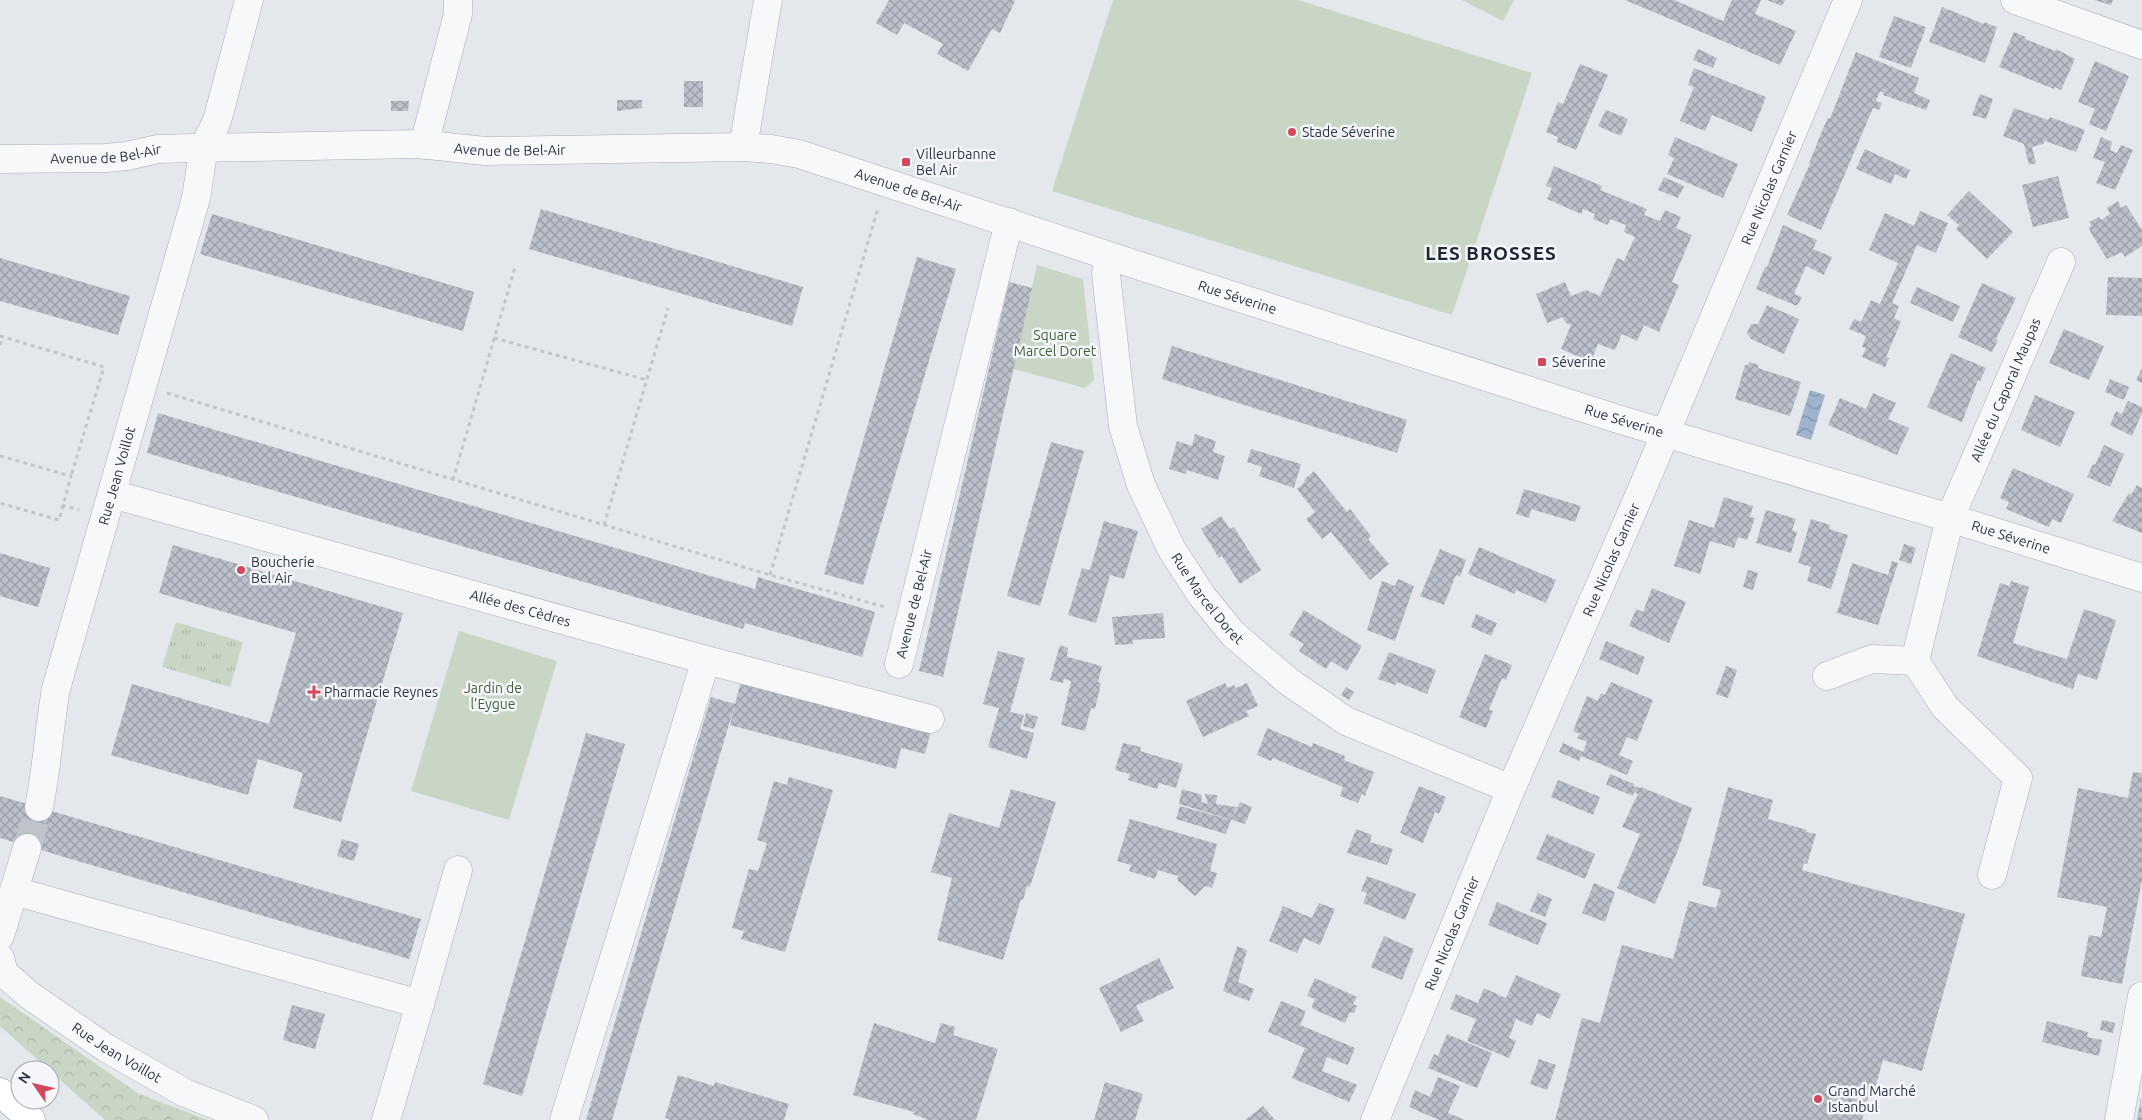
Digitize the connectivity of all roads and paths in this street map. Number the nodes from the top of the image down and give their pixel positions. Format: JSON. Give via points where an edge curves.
{"nodes":[{"id":1,"x":249,"y":0,"type":"edge"},
{"id":2,"x":458,"y":0,"type":"edge"},
{"id":3,"x":768,"y":0,"type":"edge"},
{"id":4,"x":1848,"y":0,"type":"edge"},
{"id":5,"x":2015,"y":0,"type":"edge"},
{"id":6,"x":2142,"y":45,"type":"edge"},
{"id":7,"x":424,"y":145,"type":"junction"},
{"id":8,"x":204,"y":147,"type":"junction"},
{"id":9,"x":743,"y":148,"type":"junction"},
{"id":10,"x":0,"y":159,"type":"edge"},
{"id":11,"x":886,"y":181,"type":"junction"},
{"id":12,"x":1009,"y":222,"type":"junction"},
{"id":13,"x":1108,"y":256,"type":"junction"},
{"id":14,"x":2061,"y":262,"type":"dead end"},
{"id":15,"x":515,"y":267,"type":"dead end"},
{"id":16,"x":668,"y":308,"type":"dead end"},
{"id":17,"x":1,"y":337,"type":"edge"},
{"id":18,"x":494,"y":338,"type":"junction"},
{"id":19,"x":0,"y":345,"type":"edge"},
{"id":20,"x":646,"y":380,"type":"junction"},
{"id":21,"x":143,"y":386,"type":"junction"},
{"id":22,"x":1665,"y":433,"type":"junction"},
{"id":23,"x":0,"y":456,"type":"edge"},
{"id":24,"x":71,"y":476,"type":"junction"},
{"id":25,"x":453,"y":480,"type":"junction"},
{"id":26,"x":112,"y":494,"type":"junction"},
{"id":27,"x":0,"y":503,"type":"edge"},
{"id":28,"x":1950,"y":518,"type":"junction"},
{"id":29,"x":604,"y":525,"type":"junction"},
{"id":30,"x":770,"y":574,"type":"junction"},
{"id":31,"x":2142,"y":578,"type":"edge"},
{"id":32,"x":912,"y":614,"type":"junction"},
{"id":33,"x":706,"y":660,"type":"junction"},
{"id":34,"x":1915,"y":661,"type":"junction"},
{"id":35,"x":899,"y":664,"type":"dead end"},
{"id":36,"x":1827,"y":676,"type":"dead end"},
{"id":37,"x":930,"y":719,"type":"dead end"},
{"id":38,"x":1511,"y":789,"type":"junction"},
{"id":39,"x":40,"y":807,"type":"tunnel mouth"},
{"id":40,"x":27,"y":848,"type":"tunnel mouth"},
{"id":41,"x":458,"y":870,"type":"dead end"},
{"id":42,"x":1992,"y":875,"type":"dead end"},
{"id":43,"x":14,"y":890,"type":"junction"},
{"id":44,"x":0,"y":936,"type":"edge"},
{"id":45,"x":0,"y":958,"type":"edge"},
{"id":46,"x":2142,"y":996,"type":"edge"},
{"id":47,"x":420,"y":1004,"type":"junction"},
{"id":48,"x":0,"y":1092,"type":"edge"},
{"id":49,"x":31,"y":1120,"type":"edge"},
{"id":50,"x":254,"y":1120,"type":"edge"},
{"id":51,"x":386,"y":1120,"type":"edge"},
{"id":52,"x":564,"y":1120,"type":"edge"},
{"id":53,"x":1375,"y":1120,"type":"edge"},
{"id":54,"x":2119,"y":1120,"type":"edge"}],
"edges":[{"from":1,"to":8,"type":"street","name":"Rue Jean Voillot","via":[[218,121]]},
{"from":2,"to":7,"type":"street","via":[[458,14]]},
{"from":3,"to":9,"type":"street"},
{"from":4,"to":22,"type":"street","name":"Rue Nicolas Garnier"},
{"from":5,"to":6,"type":"street"},
{"from":7,"to":8,"type":"street","name":"Avenue de Bel-Air"},
{"from":7,"to":9,"type":"street","name":"Avenue de Bel-Air","via":[[485,152]]},
{"from":8,"to":10,"type":"street","name":"Avenue de Bel-Air","via":[[158,149],[106,158]]},
{"from":8,"to":21,"type":"street","name":"Rue Jean Voillot","via":[[196,198]]},
{"from":9,"to":11,"type":"street","name":"Avenue de Bel-Air","via":[[799,154]]},
{"from":11,"to":12,"type":"street","name":"Avenue de Bel-Air"},
{"from":11,"to":30,"type":"path"},
{"from":12,"to":13,"type":"street","name":"Avenue de Bel-Air"},
{"from":12,"to":32,"type":"street","name":"Avenue de Bel-Air"},
{"from":13,"to":22,"type":"street","name":"Rue Séverine"},
{"from":13,"to":38,"type":"street","name":"Rue Marcel Doret","via":[[1106,274],[1123,426],[1141,484],[1172,550],[1202,596],[1233,634],[1288,681],[1346,721]]},
{"from":14,"to":28,"type":"street","name":"Allée du Caporal Maupas"},
{"from":15,"to":18,"type":"path"},
{"from":16,"to":20,"type":"path"},
{"from":17,"to":19,"type":"path"},
{"from":17,"to":24,"type":"path","via":[[104,367]]},
{"from":18,"to":20,"type":"path"},
{"from":18,"to":25,"type":"path"},
{"from":20,"to":29,"type":"path"},
{"from":21,"to":25,"type":"path"},
{"from":21,"to":26,"type":"street","name":"Rue Jean Voillot"},
{"from":22,"to":28,"type":"street","name":"Rue Séverine"},
{"from":22,"to":38,"type":"street","name":"Rue Nicolas Garnier"},
{"from":23,"to":24,"type":"path"},
{"from":24,"to":27,"type":"path","via":[[58,520]]},
{"from":25,"to":29,"type":"path"},
{"from":26,"to":33,"type":"street","name":"Allée des Cèdres"},
{"from":26,"to":39,"type":"street","name":"Rue Jean Voillot","via":[[56,689]]},
{"from":28,"to":31,"type":"street","name":"Rue Séverine"},
{"from":28,"to":34,"type":"street","name":"Allée du Caporal Maupas"},
{"from":29,"to":30,"type":"path"},
{"from":30,"to":32,"type":"path"},
{"from":32,"to":35,"type":"street","name":"Avenue de Bel-Air"},
{"from":33,"to":37,"type":"street","name":"Allée des Cèdres"},
{"from":33,"to":52,"type":"street"},
{"from":34,"to":36,"type":"street","via":[[1872,660]]},
{"from":34,"to":42,"type":"street","via":[[1944,707],[2018,778]]},
{"from":38,"to":53,"type":"street","name":"Rue Nicolas Garnier"},
{"from":40,"to":43,"type":"street"},
{"from":41,"to":47,"type":"street"},
{"from":43,"to":44,"type":"street"},
{"from":43,"to":47,"type":"street"},
{"from":45,"to":50,"type":"street","name":"Rue Jean Voillot","via":[[4,974],[106,1048],[185,1093]]},
{"from":46,"to":54,"type":"street"},
{"from":47,"to":51,"type":"street"},
{"from":48,"to":49,"type":"highway"}]}
